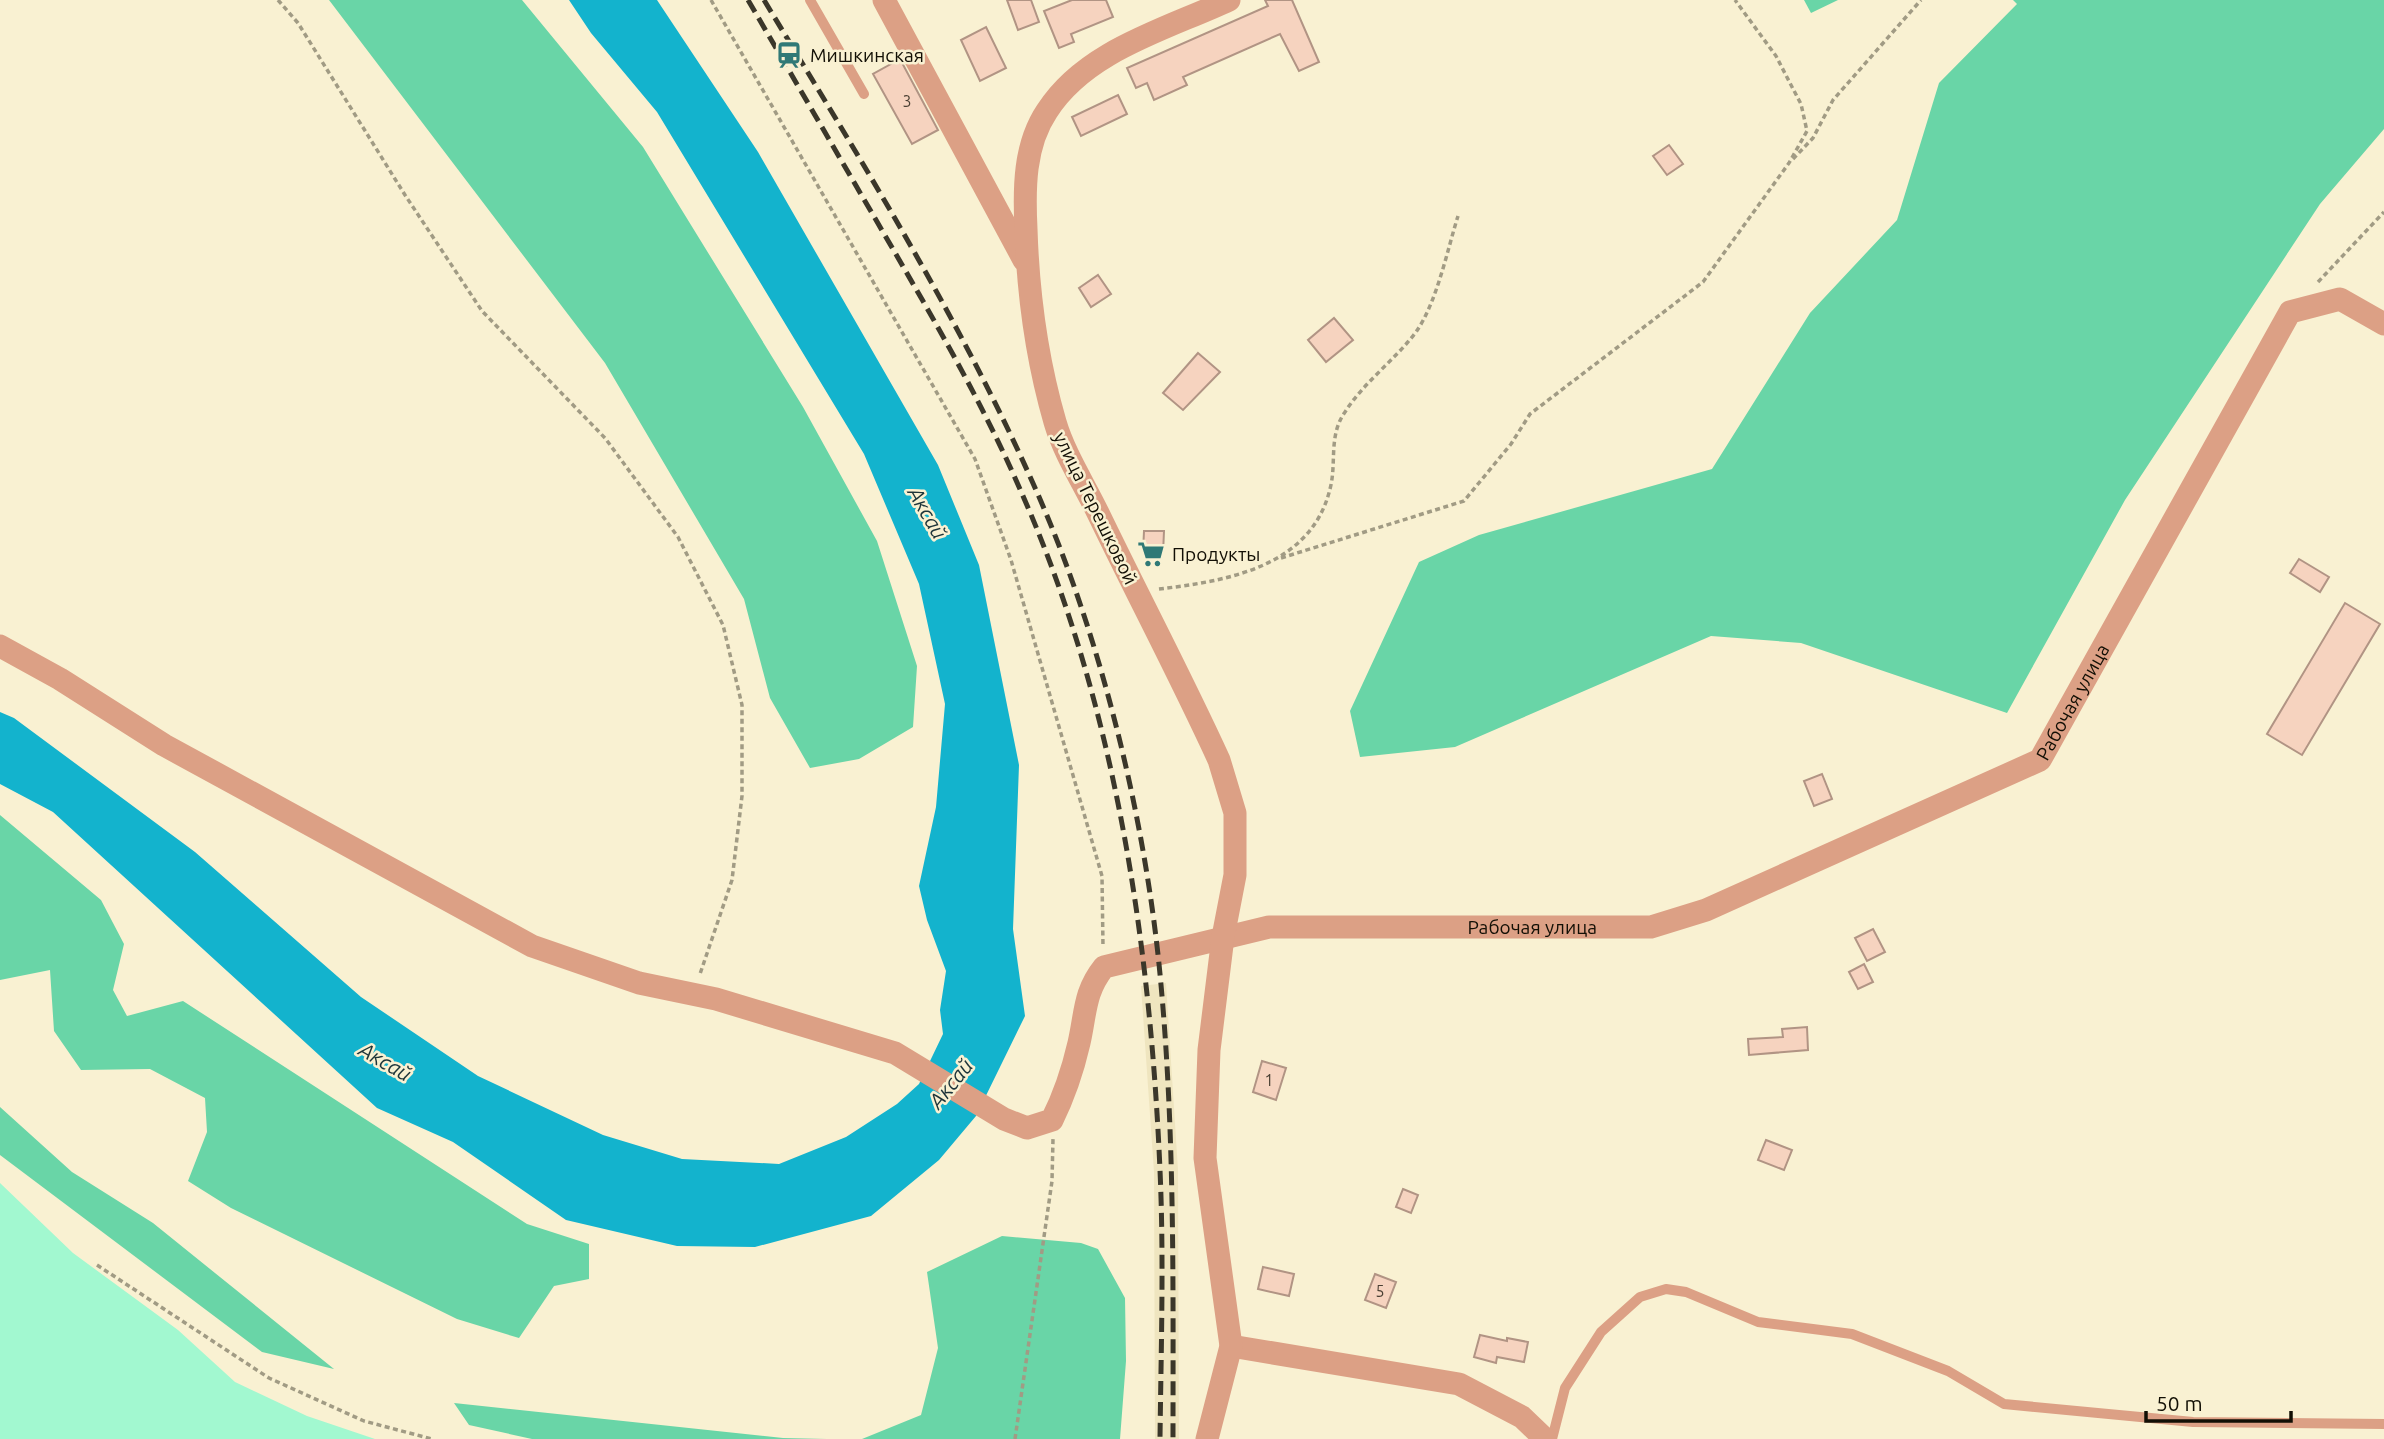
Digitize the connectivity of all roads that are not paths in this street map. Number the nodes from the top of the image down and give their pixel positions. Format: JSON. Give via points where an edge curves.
{"nodes":[{"id":1,"x":810,"y":0,"type":"edge"},
{"id":2,"x":884,"y":0,"type":"edge"},
{"id":3,"x":1229,"y":0,"type":"edge"},
{"id":4,"x":864,"y":93,"type":"dead end"},
{"id":5,"x":1027,"y":266,"type":"junction"},
{"id":6,"x":2384,"y":324,"type":"edge"},
{"id":7,"x":0,"y":646,"type":"edge"},
{"id":8,"x":1223,"y":937,"type":"junction"},
{"id":9,"x":1231,"y":1346,"type":"junction"},
{"id":10,"x":2384,"y":1424,"type":"edge"},
{"id":11,"x":1207,"y":1439,"type":"edge"},
{"id":12,"x":1545,"y":1439,"type":"edge"},
{"id":13,"x":1552,"y":1439,"type":"edge"}],
"edges":[{"from":1,"to":4,"type":"lane"},
{"from":2,"to":5,"type":"street"},
{"from":3,"to":5,"type":"street","name":"улица Терешковой","via":[[1098,60],[1046,111],[1026,170]]},
{"from":5,"to":8,"type":"street","name":"улица Терешковой","via":[[1038,346],[1056,424],[1219,760],[1235,813],[1235,875]]},
{"from":6,"to":8,"type":"street","name":"Рабочая улица","via":[[2340,299],[2290,312],[2040,760],[1706,910],[1651,927],[1269,927]]},
{"from":7,"to":8,"type":"street","name":"Рабочая улица","via":[[164,745],[532,946],[639,983],[716,999],[895,1053],[1004,1119],[1027,1128],[1052,1120],[1062,1101],[1079,1044],[1089,986],[1104,967]]},
{"from":8,"to":9,"type":"street","via":[[1209,1050],[1205,1158]]},
{"from":9,"to":11,"type":"street"},
{"from":9,"to":12,"type":"street","via":[[1459,1384],[1522,1417]]},
{"from":10,"to":13,"type":"lane","via":[[2193,1422],[2004,1404],[1948,1371],[1852,1334],[1758,1322],[1686,1292],[1666,1289],[1640,1297],[1601,1332],[1565,1388]]}]}
